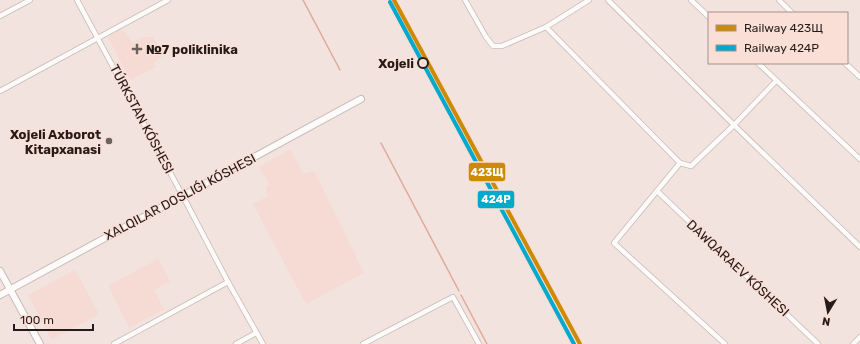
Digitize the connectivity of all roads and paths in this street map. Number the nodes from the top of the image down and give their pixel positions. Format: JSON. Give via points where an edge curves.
{"nodes":[{"id":1,"x":30,"y":0,"type":"edge"},
{"id":2,"x":77,"y":0,"type":"edge"},
{"id":3,"x":168,"y":0,"type":"edge"},
{"id":4,"x":466,"y":0,"type":"edge"},
{"id":5,"x":589,"y":0,"type":"edge"},
{"id":6,"x":608,"y":0,"type":"edge"},
{"id":7,"x":691,"y":0,"type":"edge"},
{"id":8,"x":779,"y":0,"type":"edge"},
{"id":9,"x":791,"y":12,"type":"edge"},
{"id":10,"x":0,"y":16,"type":"edge"},
{"id":11,"x":708,"y":16,"type":"edge"},
{"id":12,"x":546,"y":27,"type":"junction"},
{"id":13,"x":98,"y":38,"type":"junction"},
{"id":14,"x":759,"y":64,"type":"edge"},
{"id":15,"x":846,"y":64,"type":"edge"},
{"id":16,"x":860,"y":77,"type":"edge"},
{"id":17,"x":776,"y":80,"type":"junction"},
{"id":18,"x":0,"y":91,"type":"edge"},
{"id":19,"x":361,"y":99,"type":"dead end"},
{"id":20,"x":734,"y":125,"type":"junction"},
{"id":21,"x":860,"y":159,"type":"edge"},
{"id":22,"x":680,"y":163,"type":"junction"},
{"id":23,"x":657,"y":191,"type":"junction"},
{"id":24,"x":183,"y":196,"type":"junction"},
{"id":25,"x":860,"y":247,"type":"edge"},
{"id":26,"x":0,"y":271,"type":"edge"},
{"id":27,"x":228,"y":282,"type":"junction"},
{"id":28,"x":10,"y":289,"type":"junction"},
{"id":29,"x":0,"y":295,"type":"edge"},
{"id":30,"x":256,"y":333,"type":"junction"},
{"id":31,"x":860,"y":337,"type":"edge"},
{"id":32,"x":370,"y":342,"type":"edge"},
{"id":33,"x":40,"y":344,"type":"edge"},
{"id":34,"x":114,"y":344,"type":"edge"},
{"id":35,"x":236,"y":344,"type":"edge"},
{"id":36,"x":263,"y":344,"type":"edge"},
{"id":37,"x":364,"y":344,"type":"edge"},
{"id":38,"x":479,"y":344,"type":"edge"},
{"id":39,"x":725,"y":344,"type":"edge"},
{"id":40,"x":818,"y":344,"type":"edge"},
{"id":41,"x":853,"y":344,"type":"edge"}],
"edges":[{"from":1,"to":10,"type":"street"},
{"from":2,"to":13,"type":"street","name":"TÚRKSTAN KÓSHESI"},
{"from":3,"to":13,"type":"street"},
{"from":4,"to":12,"type":"street","via":[[493,46],[502,46]]},
{"from":5,"to":12,"type":"street"},
{"from":6,"to":20,"type":"street"},
{"from":7,"to":11,"type":"street"},
{"from":8,"to":9,"type":"street"},
{"from":12,"to":22,"type":"street"},
{"from":13,"to":18,"type":"street"},
{"from":13,"to":24,"type":"street","name":"TÚRKSTAN KÓSHESI"},
{"from":14,"to":17,"type":"street"},
{"from":15,"to":16,"type":"street"},
{"from":17,"to":20,"type":"street"},
{"from":17,"to":21,"type":"street"},
{"from":19,"to":24,"type":"street"},
{"from":20,"to":22,"type":"street","via":[[691,166]]},
{"from":20,"to":25,"type":"street"},
{"from":22,"to":23,"type":"street"},
{"from":23,"to":39,"type":"street","via":[[614,243]]},
{"from":23,"to":40,"type":"street","name":"DAWQARAEV KÓSHESI"},
{"from":24,"to":27,"type":"street","name":"TÚRKSTAN KÓSHESI"},
{"from":24,"to":28,"type":"street"},
{"from":26,"to":28,"type":"street"},
{"from":27,"to":30,"type":"street","name":"TÚRKSTAN KÓSHESI"},
{"from":27,"to":34,"type":"street"},
{"from":28,"to":29,"type":"street"},
{"from":28,"to":33,"type":"street"},
{"from":30,"to":35,"type":"street"},
{"from":30,"to":36,"type":"street","name":"TÚRKSTAN KÓSHESI"},
{"from":31,"to":41,"type":"street"},
{"from":32,"to":37,"type":"street"},
{"from":32,"to":38,"type":"street","via":[[453,298]]}]}
